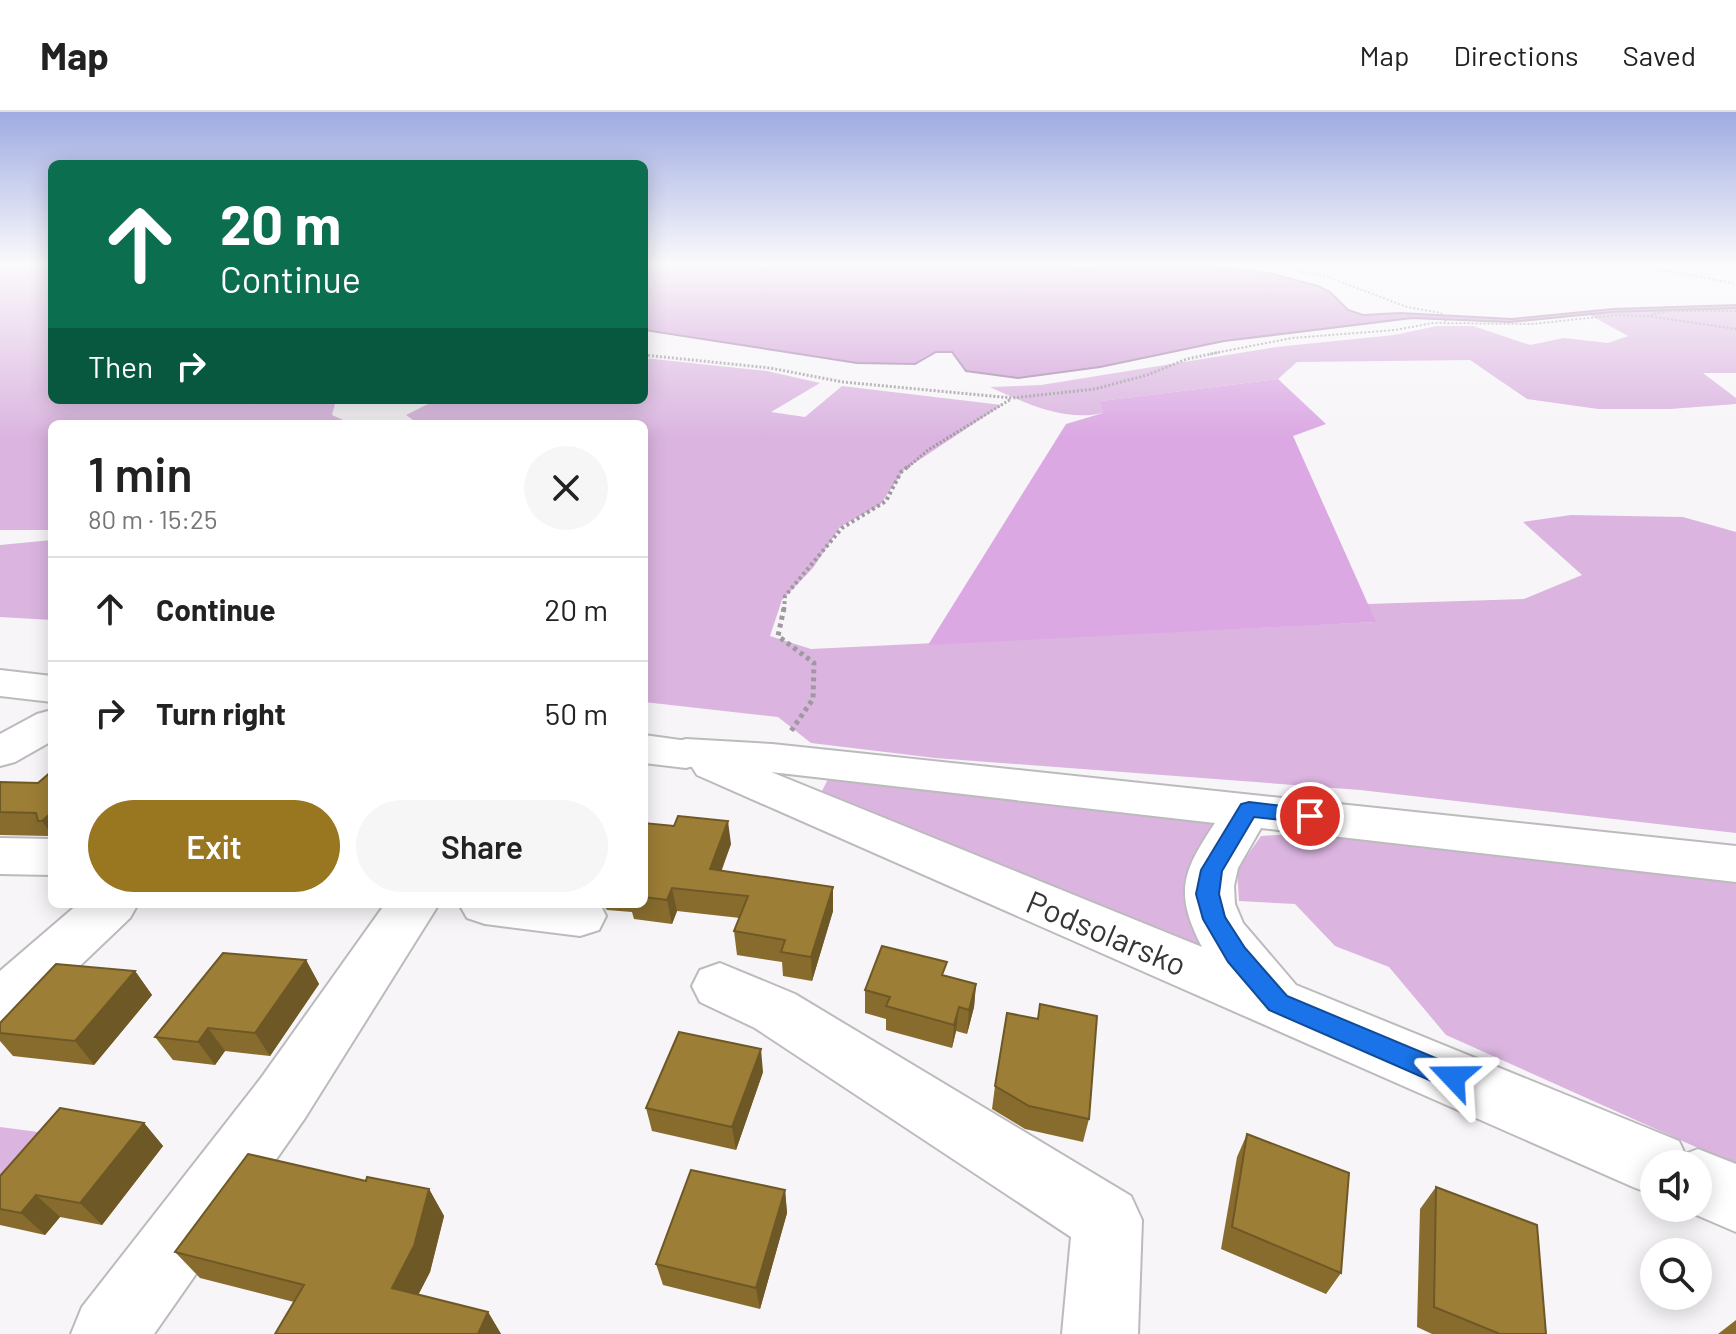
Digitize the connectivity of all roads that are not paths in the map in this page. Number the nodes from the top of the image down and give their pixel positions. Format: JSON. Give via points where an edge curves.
{"nodes":[{"id":1,"x":0,"y":683,"type":"edge"},
{"id":2,"x":48,"y":689,"type":"edge"},
{"id":3,"x":48,"y":725,"type":"edge"},
{"id":4,"x":665,"y":751,"type":"edge"},
{"id":5,"x":0,"y":752,"type":"edge"},
{"id":6,"x":1249,"y":809,"type":"junction"},
{"id":7,"x":1736,"y":864,"type":"edge"},
{"id":8,"x":108,"y":908,"type":"edge"},
{"id":9,"x":410,"y":908,"type":"edge"},
{"id":10,"x":517,"y":908,"type":"edge"},
{"id":11,"x":580,"y":916,"type":"dead end"},
{"id":12,"x":720,"y":986,"type":"dead end"},
{"id":13,"x":1278,"y":1003,"type":"junction"},
{"id":14,"x":0,"y":1006,"type":"edge"},
{"id":15,"x":1640,"y":1157,"type":"edge"},
{"id":16,"x":1712,"y":1188,"type":"edge"},
{"id":17,"x":1736,"y":1198,"type":"edge"},
{"id":18,"x":109,"y":1334,"type":"edge"},
{"id":19,"x":1100,"y":1334,"type":"edge"}],
"edges":[{"from":1,"to":2,"type":"main road"},
{"from":3,"to":5,"type":"street"},
{"from":4,"to":6,"type":"street"},
{"from":4,"to":13,"type":"street","name":"Podsolarsko"},
{"from":6,"to":7,"type":"street"},
{"from":6,"to":13,"type":"street","via":[[1212,870],[1207,894],[1214,919],[1236,955]]},
{"from":8,"to":14,"type":"street"},
{"from":9,"to":18,"type":"street","via":[[283,1098]]},
{"from":10,"to":11,"type":"street"},
{"from":12,"to":19,"type":"street","via":[[775,1011],[1107,1220]]},
{"from":13,"to":15,"type":"street","name":"Podsolarsko"},
{"from":16,"to":17,"type":"street"}]}
